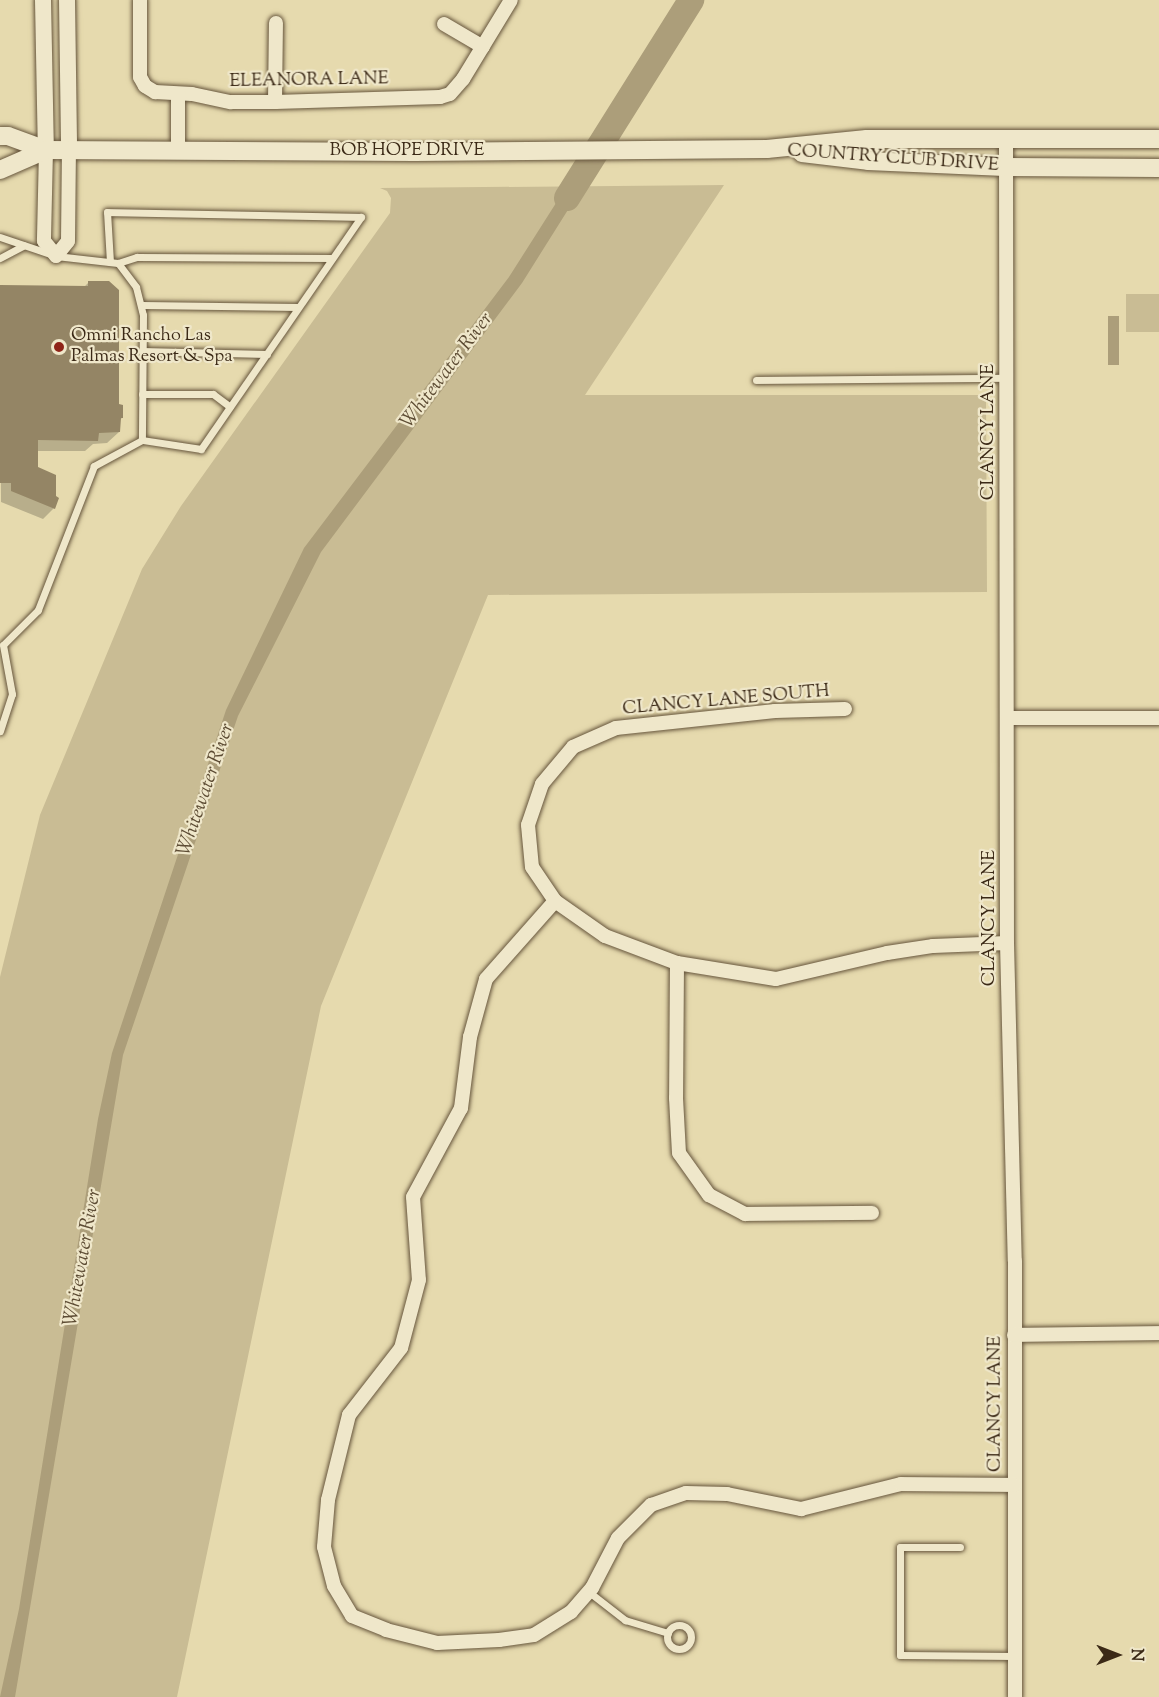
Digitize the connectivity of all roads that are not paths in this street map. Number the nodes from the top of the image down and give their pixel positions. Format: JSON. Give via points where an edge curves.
{"nodes":[{"id":1,"x":43,"y":0,"type":"edge"},
{"id":2,"x":67,"y":0,"type":"edge"},
{"id":3,"x":140,"y":0,"type":"edge"},
{"id":4,"x":511,"y":0,"type":"edge"},
{"id":5,"x":276,"y":23,"type":"dead end"},
{"id":6,"x":444,"y":24,"type":"dead end"},
{"id":7,"x":483,"y":46,"type":"junction"},
{"id":8,"x":178,"y":94,"type":"junction"},
{"id":9,"x":275,"y":102,"type":"junction"},
{"id":10,"x":0,"y":136,"type":"edge"},
{"id":11,"x":1159,"y":139,"type":"edge"},
{"id":12,"x":1006,"y":140,"type":"junction"},
{"id":13,"x":767,"y":149,"type":"junction"},
{"id":14,"x":46,"y":150,"type":"junction"},
{"id":15,"x":69,"y":150,"type":"junction"},
{"id":16,"x":178,"y":151,"type":"junction"},
{"id":17,"x":1005,"y":167,"type":"junction"},
{"id":18,"x":1159,"y":168,"type":"edge"},
{"id":19,"x":0,"y":170,"type":"edge"},
{"id":20,"x":0,"y":237,"type":"edge"},
{"id":21,"x":24,"y":246,"type":"junction"},
{"id":22,"x":56,"y":256,"type":"junction"},
{"id":23,"x":0,"y":258,"type":"edge"},
{"id":24,"x":332,"y":258,"type":"junction"},
{"id":25,"x":114,"y":262,"type":"junction"},
{"id":26,"x":142,"y":305,"type":"junction"},
{"id":27,"x":298,"y":308,"type":"junction"},
{"id":28,"x":142,"y":351,"type":"junction"},
{"id":29,"x":267,"y":354,"type":"junction"},
{"id":30,"x":1006,"y":378,"type":"junction"},
{"id":31,"x":756,"y":380,"type":"dead end"},
{"id":32,"x":142,"y":394,"type":"junction"},
{"id":33,"x":230,"y":406,"type":"junction"},
{"id":34,"x":142,"y":440,"type":"junction"},
{"id":35,"x":1,"y":646,"type":"edge"},
{"id":36,"x":845,"y":709,"type":"dead end"},
{"id":37,"x":1008,"y":718,"type":"junction"},
{"id":38,"x":1159,"y":718,"type":"edge"},
{"id":39,"x":0,"y":731,"type":"edge"},
{"id":40,"x":555,"y":902,"type":"junction"},
{"id":41,"x":1007,"y":943,"type":"junction"},
{"id":42,"x":677,"y":963,"type":"junction"},
{"id":43,"x":872,"y":1213,"type":"dead end"},
{"id":44,"x":1159,"y":1333,"type":"edge"},
{"id":45,"x":1014,"y":1335,"type":"junction"},
{"id":46,"x":1015,"y":1485,"type":"junction"},
{"id":47,"x":960,"y":1546,"type":"dead end"},
{"id":48,"x":589,"y":1592,"type":"junction"},
{"id":49,"x":668,"y":1633,"type":"dead end"},
{"id":50,"x":1015,"y":1656,"type":"junction"},
{"id":51,"x":1015,"y":1697,"type":"edge"}],
"edges":[{"from":1,"to":14,"type":"street"},
{"from":2,"to":15,"type":"street"},
{"from":3,"to":8,"type":"street","name":"ELEANORA LANE","via":[[140,77],[155,92]]},
{"from":4,"to":7,"type":"street","name":"ELEANORA LANE"},
{"from":5,"to":9,"type":"street"},
{"from":6,"to":7,"type":"street"},
{"from":7,"to":9,"type":"street","name":"ELEANORA LANE","via":[[459,86],[440,97]]},
{"from":8,"to":9,"type":"street","name":"ELEANORA LANE","via":[[231,102]]},
{"from":8,"to":16,"type":"street"},
{"from":10,"to":14,"type":"main road","name":"BOB HOPE DRIVE"},
{"from":11,"to":12,"type":"main road","name":"COUNTRY CLUB DRIVE"},
{"from":12,"to":13,"type":"main road","name":"COUNTRY CLUB DRIVE","via":[[867,139]]},
{"from":12,"to":17,"type":"street","name":"CLANCY LANE"},
{"from":13,"to":16,"type":"main road","name":"BOB HOPE DRIVE"},
{"from":13,"to":17,"type":"main road","name":"COUNTRY CLUB DRIVE","via":[[868,161]]},
{"from":14,"to":15,"type":"main road","name":"BOB HOPE DRIVE"},
{"from":14,"to":19,"type":"main road","name":"BOB HOPE DRIVE"},
{"from":14,"to":22,"type":"street","via":[[44,241]]},
{"from":15,"to":16,"type":"main road","name":"BOB HOPE DRIVE"},
{"from":15,"to":22,"type":"street","via":[[68,241]]},
{"from":17,"to":18,"type":"main road","name":"COUNTRY CLUB DRIVE"},
{"from":17,"to":30,"type":"street","name":"CLANCY LANE"},
{"from":20,"to":21,"type":"lane"},
{"from":21,"to":22,"type":"lane"},
{"from":21,"to":23,"type":"lane"},
{"from":22,"to":25,"type":"lane"},
{"from":24,"to":25,"type":"lane","via":[[137,257]]},
{"from":24,"to":25,"type":"lane","via":[[361,217],[107,212]]},
{"from":24,"to":27,"type":"lane"},
{"from":25,"to":26,"type":"lane","via":[[136,287]]},
{"from":26,"to":27,"type":"lane"},
{"from":26,"to":28,"type":"lane"},
{"from":27,"to":29,"type":"lane"},
{"from":28,"to":29,"type":"lane"},
{"from":28,"to":32,"type":"lane"},
{"from":29,"to":33,"type":"lane"},
{"from":30,"to":31,"type":"lane"},
{"from":30,"to":37,"type":"street","name":"CLANCY LANE"},
{"from":32,"to":33,"type":"lane","via":[[213,394]]},
{"from":32,"to":34,"type":"lane"},
{"from":33,"to":34,"type":"lane","via":[[201,449]]},
{"from":34,"to":35,"type":"lane","via":[[94,466],[38,610]]},
{"from":35,"to":39,"type":"lane","via":[[12,694]]},
{"from":36,"to":40,"type":"street","name":"CLANCY LANE SOUTH","via":[[775,711],[616,728],[573,747],[542,784],[528,825],[532,867]]},
{"from":37,"to":38,"type":"street"},
{"from":37,"to":41,"type":"street","name":"CLANCY LANE"},
{"from":40,"to":42,"type":"street","name":"CLANCY LANE SOUTH","via":[[606,936]]},
{"from":40,"to":48,"type":"street","via":[[486,979],[470,1037],[461,1108],[413,1197],[419,1280],[401,1348],[349,1415],[328,1500],[324,1546],[334,1586],[352,1616],[437,1644],[534,1635],[571,1612]]},
{"from":41,"to":42,"type":"street","name":"CLANCY LANE SOUTH","via":[[898,951],[776,979]]},
{"from":41,"to":45,"type":"street","name":"CLANCY LANE"},
{"from":42,"to":43,"type":"street","via":[[676,1098],[680,1154],[710,1196],[745,1214]]},
{"from":44,"to":45,"type":"street"},
{"from":45,"to":46,"type":"street","name":"CLANCY LANE"},
{"from":46,"to":48,"type":"street","via":[[901,1484],[801,1509],[727,1494],[686,1494],[651,1505],[618,1538]]},
{"from":46,"to":50,"type":"street","name":"CLANCY LANE"},
{"from":47,"to":50,"type":"lane","via":[[900,1546],[900,1655]]},
{"from":48,"to":49,"type":"lane","via":[[625,1620]]},
{"from":50,"to":51,"type":"street","name":"CLANCY LANE"}]}
